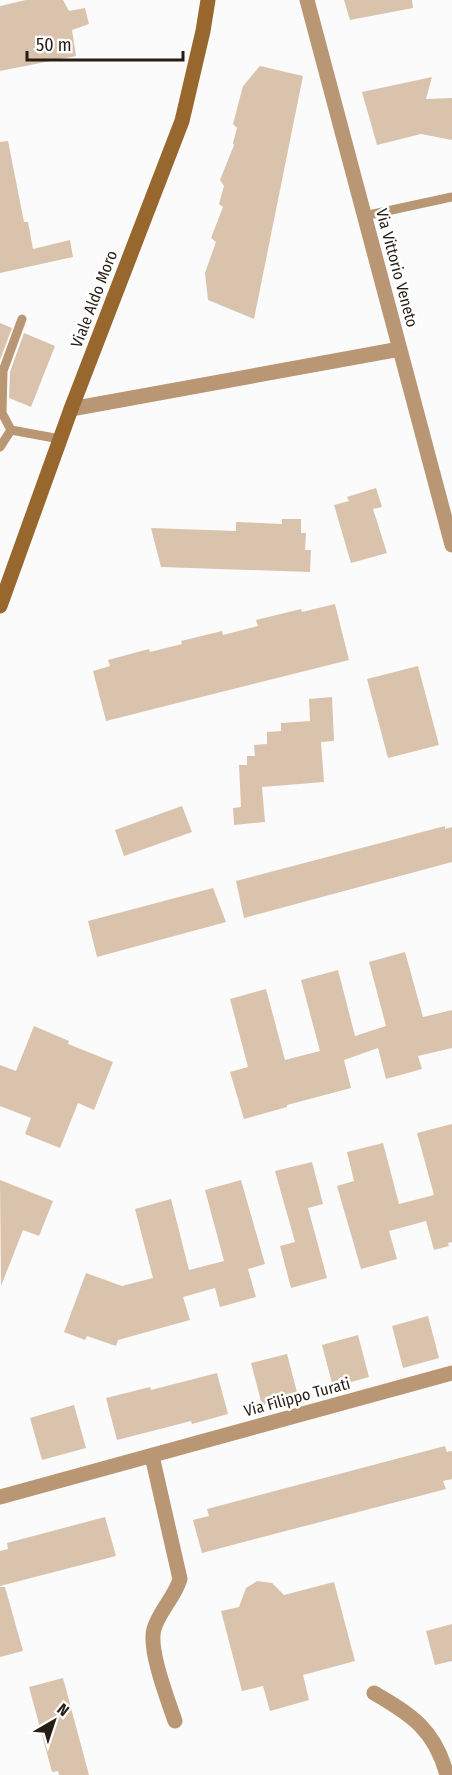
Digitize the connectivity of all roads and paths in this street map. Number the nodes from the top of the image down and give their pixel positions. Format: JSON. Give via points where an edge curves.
{"nodes":[{"id":1,"x":208,"y":0,"type":"edge"},
{"id":2,"x":307,"y":0,"type":"edge"},
{"id":3,"x":452,"y":197,"type":"edge"},
{"id":4,"x":364,"y":216,"type":"junction"},
{"id":5,"x":22,"y":319,"type":"dead end"},
{"id":6,"x":400,"y":350,"type":"junction"},
{"id":7,"x":71,"y":409,"type":"junction"},
{"id":8,"x":11,"y":430,"type":"junction"},
{"id":9,"x":60,"y":439,"type":"junction"},
{"id":10,"x":0,"y":447,"type":"edge"},
{"id":11,"x":452,"y":544,"type":"edge"},
{"id":12,"x":3,"y":585,"type":"edge"},
{"id":13,"x":0,"y":606,"type":"edge"},
{"id":14,"x":452,"y":1373,"type":"edge"},
{"id":15,"x":152,"y":1456,"type":"junction"},
{"id":16,"x":0,"y":1497,"type":"edge"},
{"id":17,"x":374,"y":1693,"type":"dead end"},
{"id":18,"x":175,"y":1721,"type":"dead end"},
{"id":19,"x":447,"y":1775,"type":"edge"}],
"edges":[{"from":1,"to":7,"type":"main road","name":"Viale Aldo Moro","via":[[182,121]]},
{"from":2,"to":4,"type":"street","name":"Via Vittorio Veneto"},
{"from":3,"to":4,"type":"lane"},
{"from":4,"to":6,"type":"street","name":"Via Vittorio Veneto"},
{"from":5,"to":8,"type":"lane","via":[[3,371],[2,413]]},
{"from":6,"to":7,"type":"street"},
{"from":6,"to":11,"type":"street","name":"Via Vittorio Veneto"},
{"from":7,"to":9,"type":"main road","name":"Viale Aldo Moro"},
{"from":8,"to":9,"type":"lane"},
{"from":8,"to":10,"type":"lane"},
{"from":9,"to":12,"type":"main road","name":"Viale Aldo Moro"},
{"from":12,"to":13,"type":"main road","name":"Viale Aldo Moro"},
{"from":14,"to":15,"type":"street","name":"Via Filippo Turati"},
{"from":15,"to":16,"type":"street","name":"Via Filippo Turati"},
{"from":15,"to":18,"type":"street","via":[[180,1579],[159,1616],[152,1647]]},
{"from":17,"to":19,"type":"street","via":[[418,1721],[432,1737]]}]}
